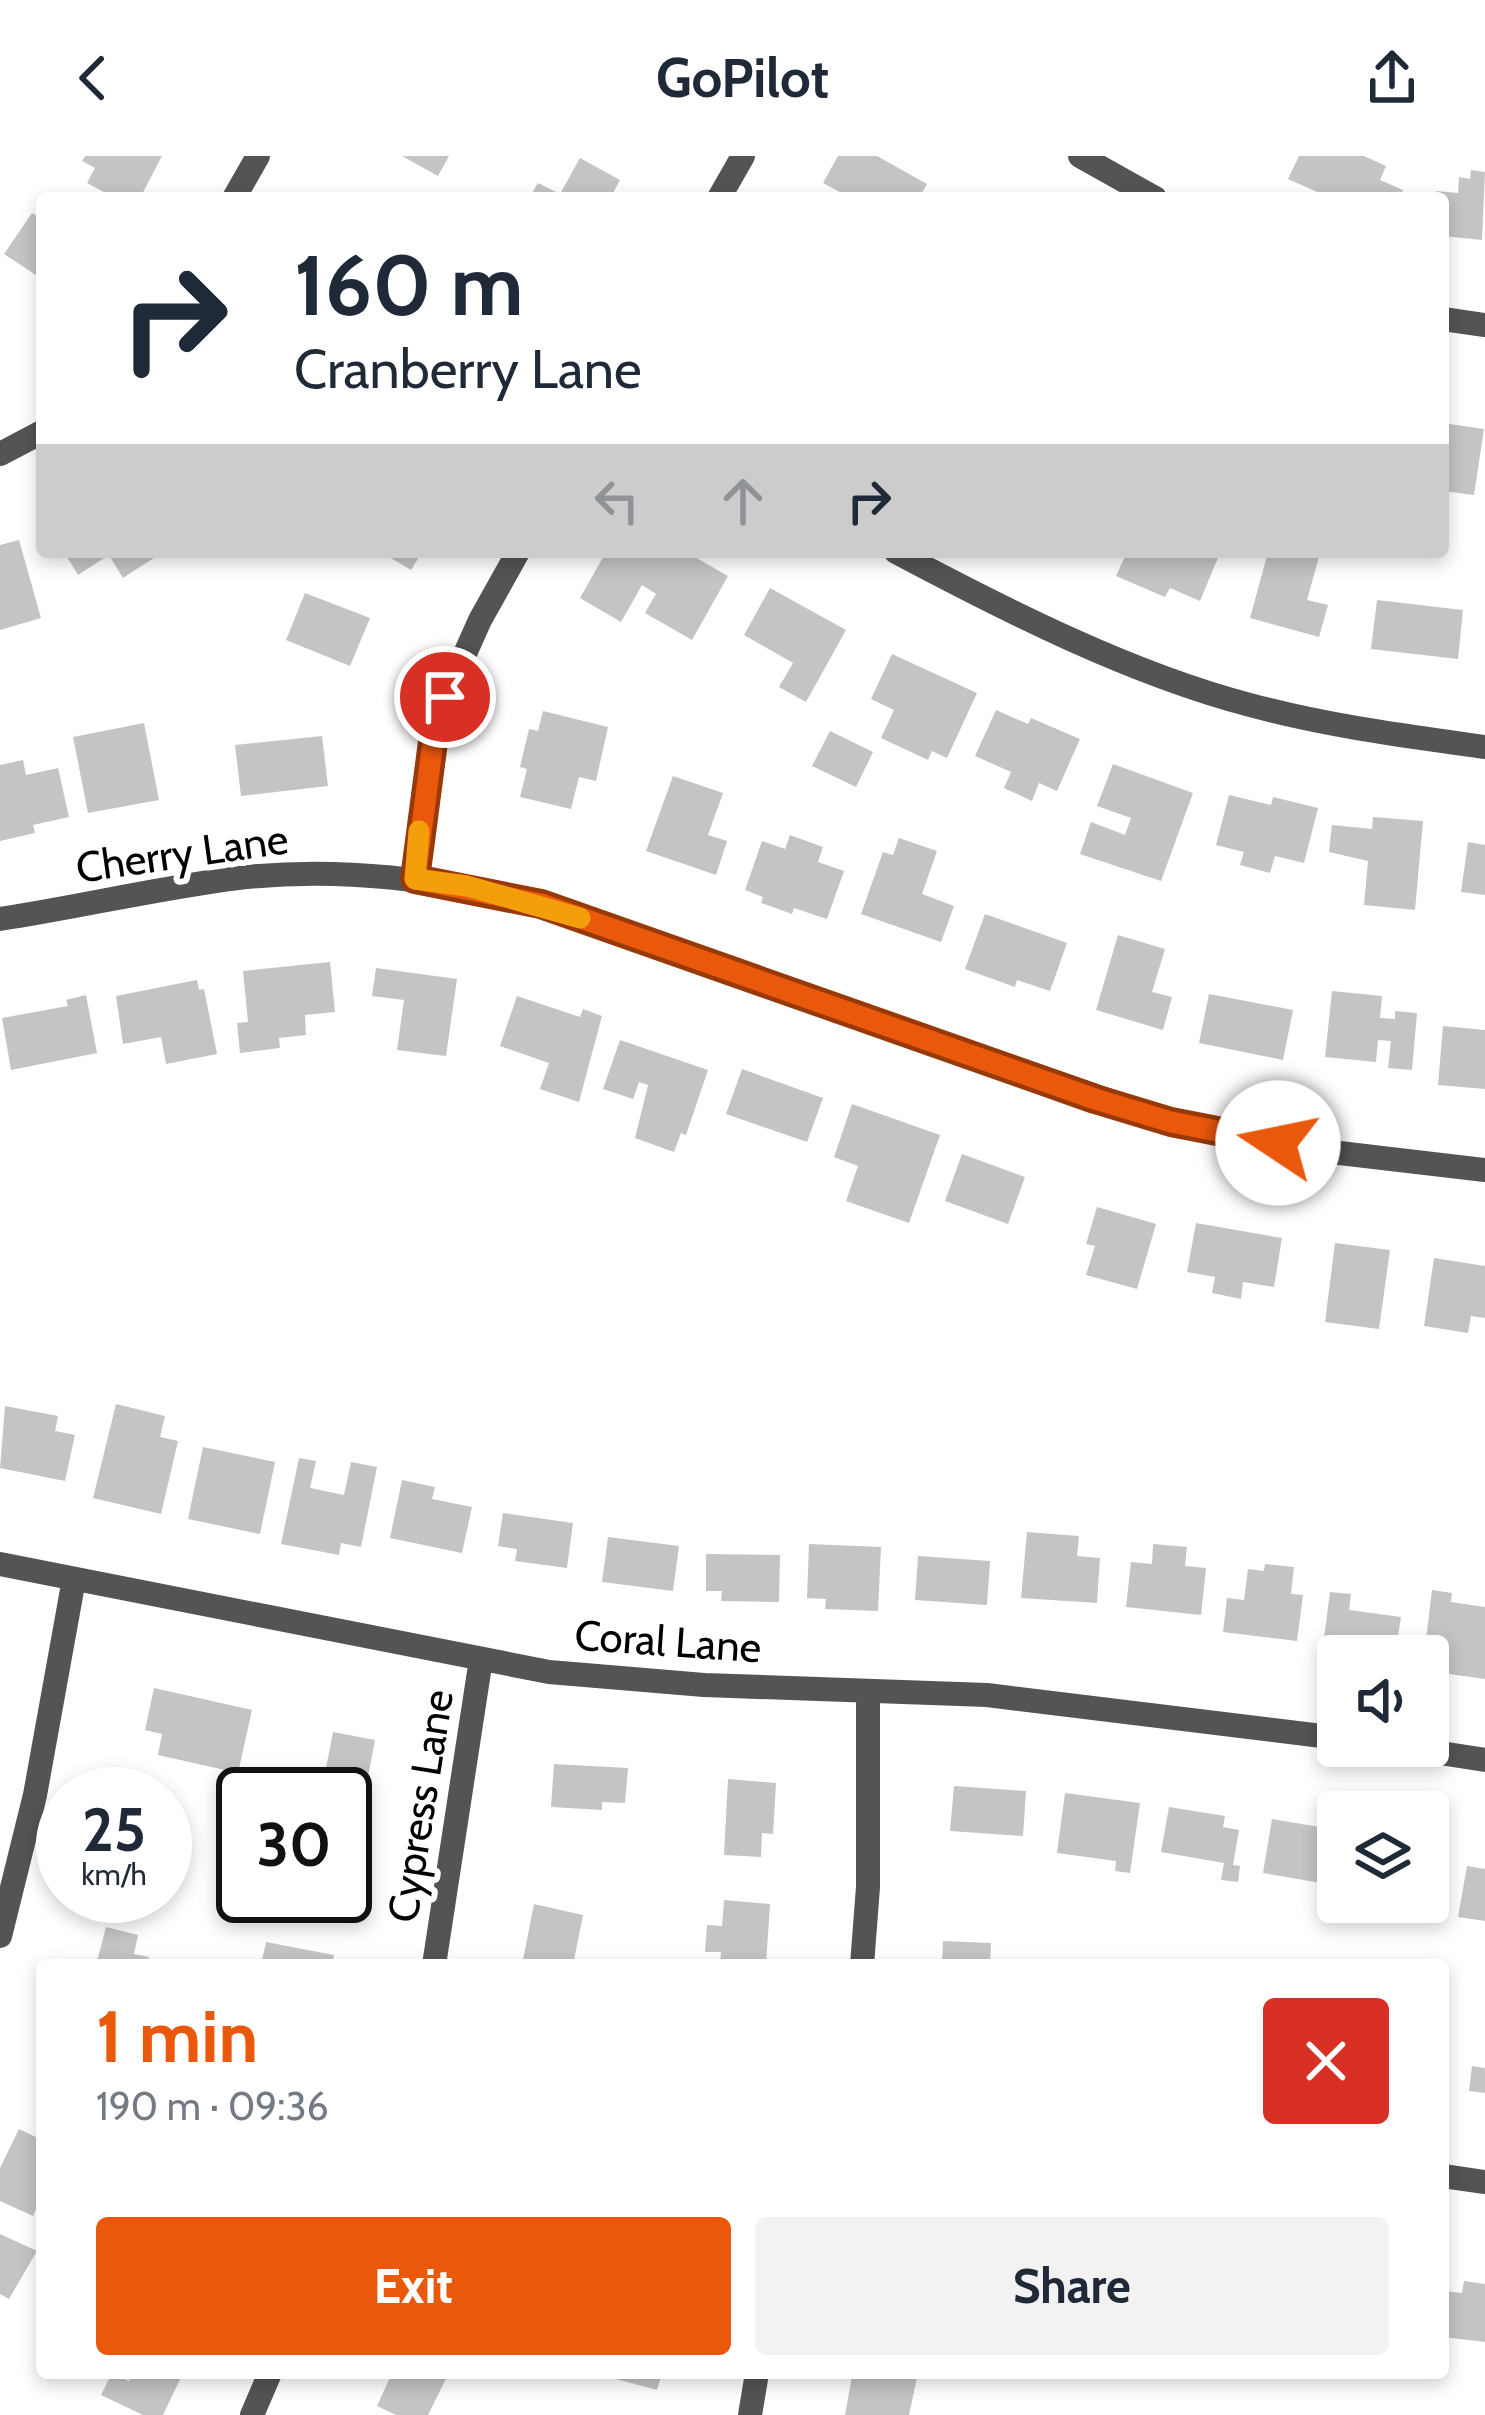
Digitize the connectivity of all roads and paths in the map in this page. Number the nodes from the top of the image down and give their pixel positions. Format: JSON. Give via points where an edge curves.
{"nodes":[{"id":1,"x":258,"y":156,"type":"edge"},
{"id":2,"x":743,"y":156,"type":"edge"},
{"id":3,"x":1080,"y":156,"type":"edge"},
{"id":4,"x":237,"y":192,"type":"edge"},
{"id":5,"x":722,"y":192,"type":"edge"},
{"id":6,"x":1144,"y":192,"type":"edge"},
{"id":7,"x":1449,"y":320,"type":"edge"},
{"id":8,"x":1485,"y":325,"type":"edge"},
{"id":9,"x":36,"y":435,"type":"edge"},
{"id":10,"x":0,"y":454,"type":"edge"},
{"id":11,"x":515,"y":558,"type":"edge"},
{"id":12,"x":909,"y":558,"type":"edge"},
{"id":13,"x":1485,"y":747,"type":"edge"},
{"id":14,"x":415,"y":879,"type":"junction"},
{"id":15,"x":0,"y":919,"type":"edge"},
{"id":16,"x":1485,"y":1170,"type":"edge"},
{"id":17,"x":0,"y":1564,"type":"edge"},
{"id":18,"x":74,"y":1579,"type":"junction"},
{"id":19,"x":481,"y":1660,"type":"junction"},
{"id":20,"x":868,"y":1691,"type":"junction"},
{"id":21,"x":1317,"y":1735,"type":"edge"},
{"id":22,"x":1449,"y":1754,"type":"edge"},
{"id":23,"x":1485,"y":1760,"type":"edge"},
{"id":24,"x":0,"y":1936,"type":"edge"},
{"id":25,"x":435,"y":1959,"type":"edge"},
{"id":26,"x":862,"y":1959,"type":"edge"},
{"id":27,"x":1449,"y":2177,"type":"edge"},
{"id":28,"x":1485,"y":2182,"type":"edge"},
{"id":29,"x":268,"y":2379,"type":"edge"},
{"id":30,"x":756,"y":2379,"type":"edge"},
{"id":31,"x":253,"y":2415,"type":"edge"},
{"id":32,"x":750,"y":2415,"type":"edge"}],
"edges":[{"from":1,"to":4,"type":"street"},
{"from":2,"to":5,"type":"street"},
{"from":3,"to":6,"type":"street"},
{"from":7,"to":8,"type":"street"},
{"from":9,"to":10,"type":"street"},
{"from":11,"to":14,"type":"street","via":[[436,719]]},
{"from":12,"to":13,"type":"street","via":[[1179,683],[1358,730]]},
{"from":14,"to":15,"type":"street","name":"Cherry Lane","via":[[236,878]]},
{"from":14,"to":16,"type":"street","name":"Cherry Lane","via":[[541,904],[1171,1122],[1314,1150]]},
{"from":17,"to":18,"type":"street","name":"Coral Lane"},
{"from":18,"to":19,"type":"street","name":"Coral Lane"},
{"from":18,"to":24,"type":"street"},
{"from":19,"to":20,"type":"street","name":"Coral Lane","via":[[704,1685]]},
{"from":19,"to":25,"type":"street","name":"Cypress Lane"},
{"from":20,"to":21,"type":"street","name":"Coral Lane","via":[[1075,1703]]},
{"from":20,"to":26,"type":"street"},
{"from":22,"to":23,"type":"street"},
{"from":27,"to":28,"type":"street"},
{"from":29,"to":31,"type":"street"},
{"from":30,"to":32,"type":"street"}]}
